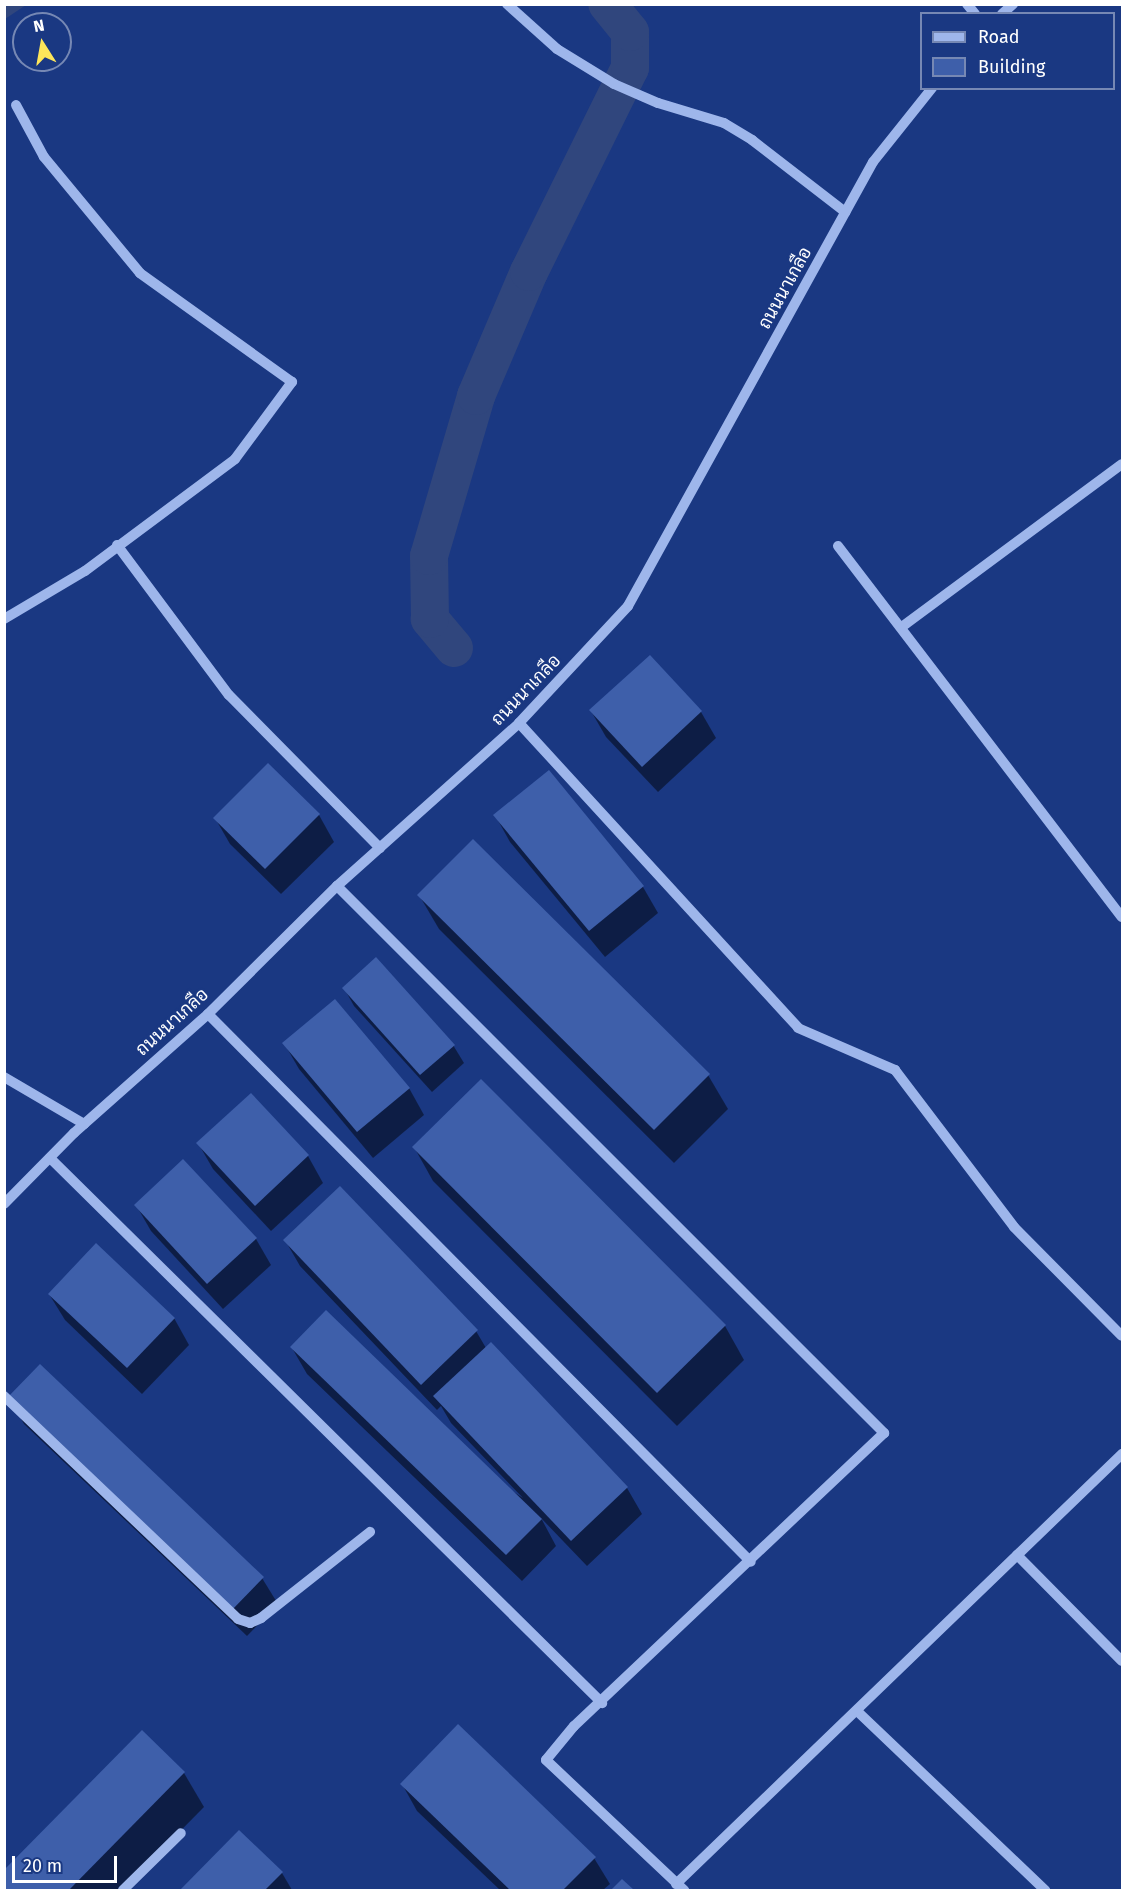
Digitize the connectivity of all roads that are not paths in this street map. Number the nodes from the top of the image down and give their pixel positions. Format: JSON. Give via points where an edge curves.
{"nodes":[{"id":1,"x":507,"y":4,"type":"edge"},
{"id":2,"x":930,"y":90,"type":"edge"},
{"id":3,"x":16,"y":105,"type":"dead end"},
{"id":4,"x":845,"y":212,"type":"junction"},
{"id":5,"x":1122,"y":464,"type":"edge"},
{"id":6,"x":117,"y":545,"type":"junction"},
{"id":7,"x":838,"y":546,"type":"dead end"},
{"id":8,"x":4,"y":619,"type":"edge"},
{"id":9,"x":903,"y":626,"type":"junction"},
{"id":10,"x":519,"y":723,"type":"junction"},
{"id":11,"x":380,"y":848,"type":"junction"},
{"id":12,"x":337,"y":886,"type":"junction"},
{"id":13,"x":1122,"y":917,"type":"edge"},
{"id":14,"x":207,"y":1014,"type":"junction"},
{"id":15,"x":4,"y":1077,"type":"edge"},
{"id":16,"x":84,"y":1124,"type":"junction"},
{"id":17,"x":50,"y":1158,"type":"junction"},
{"id":18,"x":4,"y":1204,"type":"edge"},
{"id":19,"x":1122,"y":1335,"type":"edge"},
{"id":20,"x":4,"y":1396,"type":"edge"},
{"id":21,"x":1122,"y":1454,"type":"edge"},
{"id":22,"x":370,"y":1532,"type":"dead end"},
{"id":23,"x":1017,"y":1555,"type":"junction"},
{"id":24,"x":751,"y":1562,"type":"junction"},
{"id":25,"x":1122,"y":1661,"type":"edge"},
{"id":26,"x":602,"y":1703,"type":"junction"},
{"id":27,"x":857,"y":1711,"type":"junction"},
{"id":28,"x":181,"y":1833,"type":"dead end"},
{"id":29,"x":680,"y":1887,"type":"edge"},
{"id":30,"x":123,"y":1890,"type":"edge"},
{"id":31,"x":1045,"y":1890,"type":"edge"}],
"edges":[{"from":1,"to":4,"type":"street","via":[[557,49],[614,84],[644,98],[724,123]]},
{"from":2,"to":4,"type":"street","name":"ถนนนาเกลือ","via":[[873,162]]},
{"from":3,"to":6,"type":"street","via":[[44,158],[140,273],[292,382],[235,459]]},
{"from":4,"to":10,"type":"street","name":"ถนนนาเกลือ","via":[[628,606]]},
{"from":5,"to":9,"type":"street"},
{"from":6,"to":8,"type":"street","via":[[85,571]]},
{"from":6,"to":11,"type":"street","via":[[229,694]]},
{"from":7,"to":9,"type":"street"},
{"from":9,"to":13,"type":"street"},
{"from":10,"to":11,"type":"street","name":"ถนนนาเกลือ"},
{"from":10,"to":19,"type":"street","via":[[798,1028],[895,1070],[1014,1227]]},
{"from":11,"to":12,"type":"street","name":"ถนนนาเกลือ"},
{"from":12,"to":14,"type":"street","name":"ถนนนาเกลือ"},
{"from":12,"to":24,"type":"street","via":[[884,1433]]},
{"from":14,"to":16,"type":"street","name":"ถนนนาเกลือ"},
{"from":14,"to":24,"type":"street"},
{"from":15,"to":16,"type":"street"},
{"from":16,"to":17,"type":"street","name":"ถนนนาเกลือ"},
{"from":17,"to":18,"type":"street","name":"ถนนนาเกลือ"},
{"from":17,"to":26,"type":"street"},
{"from":20,"to":22,"type":"street","via":[[238,1619],[250,1623],[261,1618]]},
{"from":21,"to":23,"type":"street"},
{"from":23,"to":25,"type":"street"},
{"from":23,"to":27,"type":"street"},
{"from":24,"to":26,"type":"street"},
{"from":26,"to":29,"type":"street","via":[[574,1726],[546,1760]]},
{"from":27,"to":29,"type":"street"},
{"from":27,"to":31,"type":"street"},
{"from":28,"to":30,"type":"street"}]}
